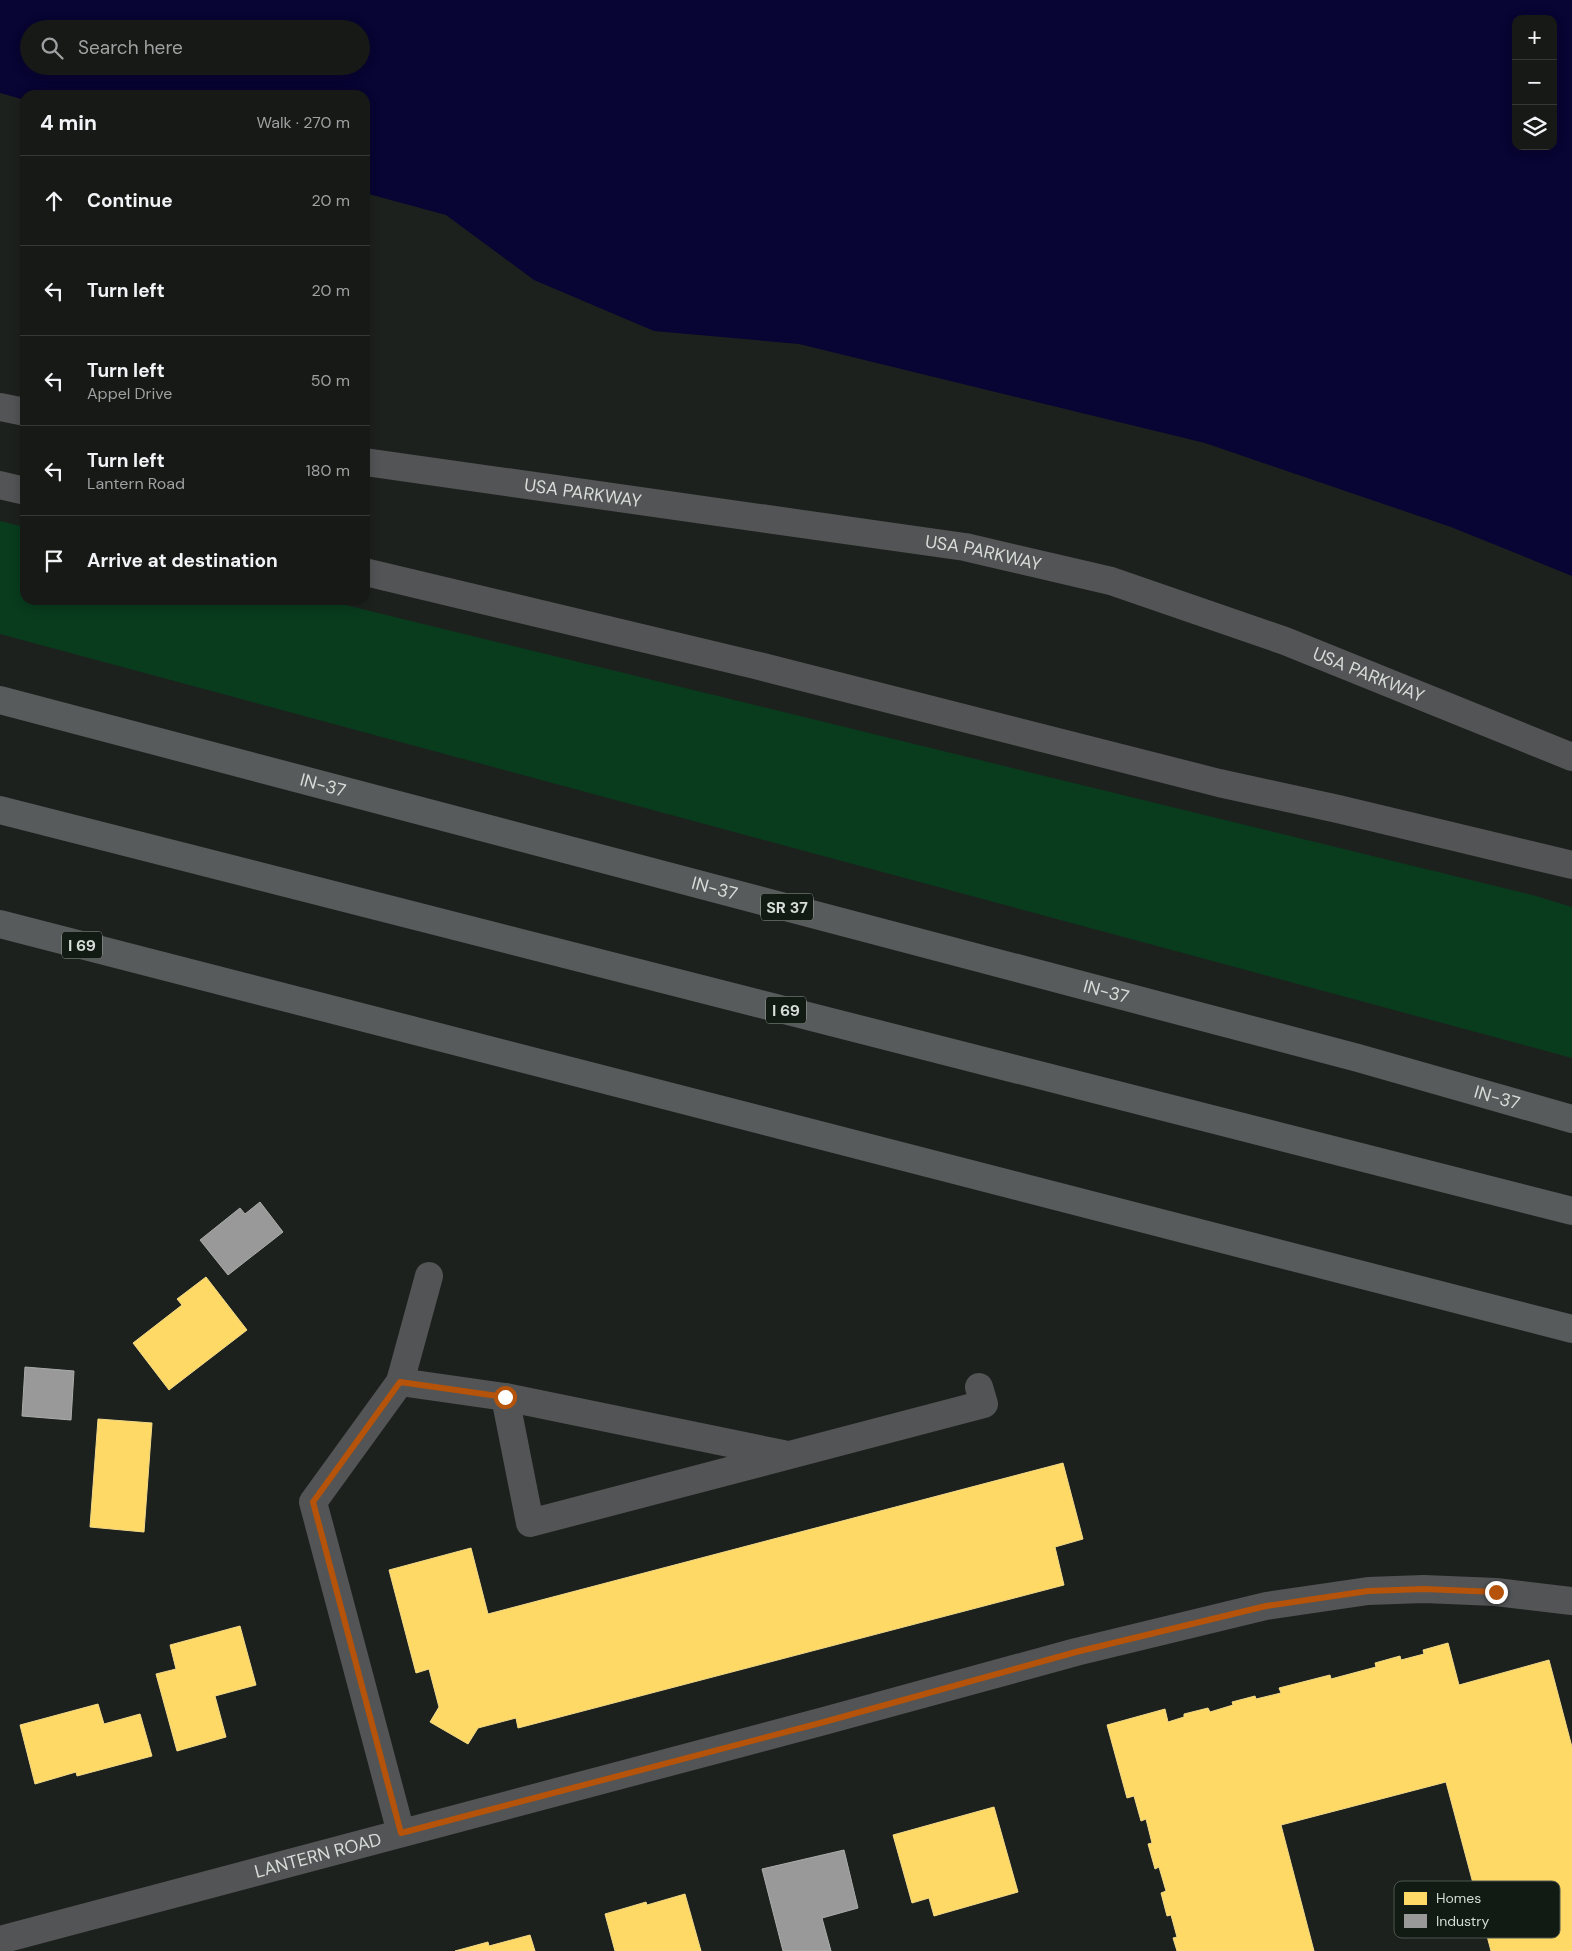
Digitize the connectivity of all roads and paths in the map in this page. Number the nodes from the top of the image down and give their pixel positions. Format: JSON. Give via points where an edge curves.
{"nodes":[{"id":1,"x":0,"y":407,"type":"edge"},
{"id":2,"x":20,"y":411,"type":"edge"},
{"id":3,"x":370,"y":463,"type":"edge"},
{"id":4,"x":0,"y":485,"type":"edge"},
{"id":5,"x":20,"y":490,"type":"edge"},
{"id":6,"x":370,"y":573,"type":"edge"},
{"id":7,"x":0,"y":700,"type":"edge"},
{"id":8,"x":1572,"y":757,"type":"edge"},
{"id":9,"x":0,"y":810,"type":"edge"},
{"id":10,"x":1572,"y":865,"type":"edge"},
{"id":11,"x":0,"y":924,"type":"edge"},
{"id":12,"x":0,"y":934,"type":"edge"},
{"id":13,"x":164,"y":967,"type":"junction"},
{"id":14,"x":1572,"y":1119,"type":"edge"},
{"id":15,"x":1572,"y":1211,"type":"edge"},
{"id":16,"x":429,"y":1276,"type":"dead end"},
{"id":17,"x":1572,"y":1329,"type":"edge"},
{"id":18,"x":400,"y":1382,"type":"junction"},
{"id":19,"x":979,"y":1387,"type":"dead end"},
{"id":20,"x":505,"y":1397,"type":"junction"},
{"id":21,"x":789,"y":1455,"type":"junction"},
{"id":22,"x":1572,"y":1601,"type":"edge"},
{"id":23,"x":401,"y":1833,"type":"junction"},
{"id":24,"x":3,"y":1943,"type":"edge"}],
"edges":[{"from":1,"to":2,"type":"street"},
{"from":3,"to":8,"type":"street","name":"USA PARKWAY","via":[[965,547],[1111,581],[1285,641]]},
{"from":4,"to":5,"type":"street"},
{"from":6,"to":10,"type":"street","via":[[755,665],[1218,782]]},
{"from":7,"to":14,"type":"highway","name":"IN-37","number":"SR 37","via":[[1358,1058]]},
{"from":9,"to":15,"type":"highway","number":"I 69"},
{"from":11,"to":13,"type":"highway","number":"I 69"},
{"from":12,"to":13,"type":"highway"},
{"from":13,"to":17,"type":"highway","number":"I 69"},
{"from":16,"to":18,"type":"street"},
{"from":18,"to":20,"type":"street"},
{"from":18,"to":23,"type":"street","via":[[313,1502]]},
{"from":19,"to":21,"type":"street","via":[[984,1404]]},
{"from":20,"to":21,"type":"street"},
{"from":20,"to":21,"type":"street","via":[[530,1523]]},
{"from":22,"to":23,"type":"street","name":"LANTERN ROAD","via":[[1496,1592],[1424,1589],[1368,1591],[1266,1606],[1076,1652]]},
{"from":23,"to":24,"type":"street","name":"LANTERN ROAD"}]}
